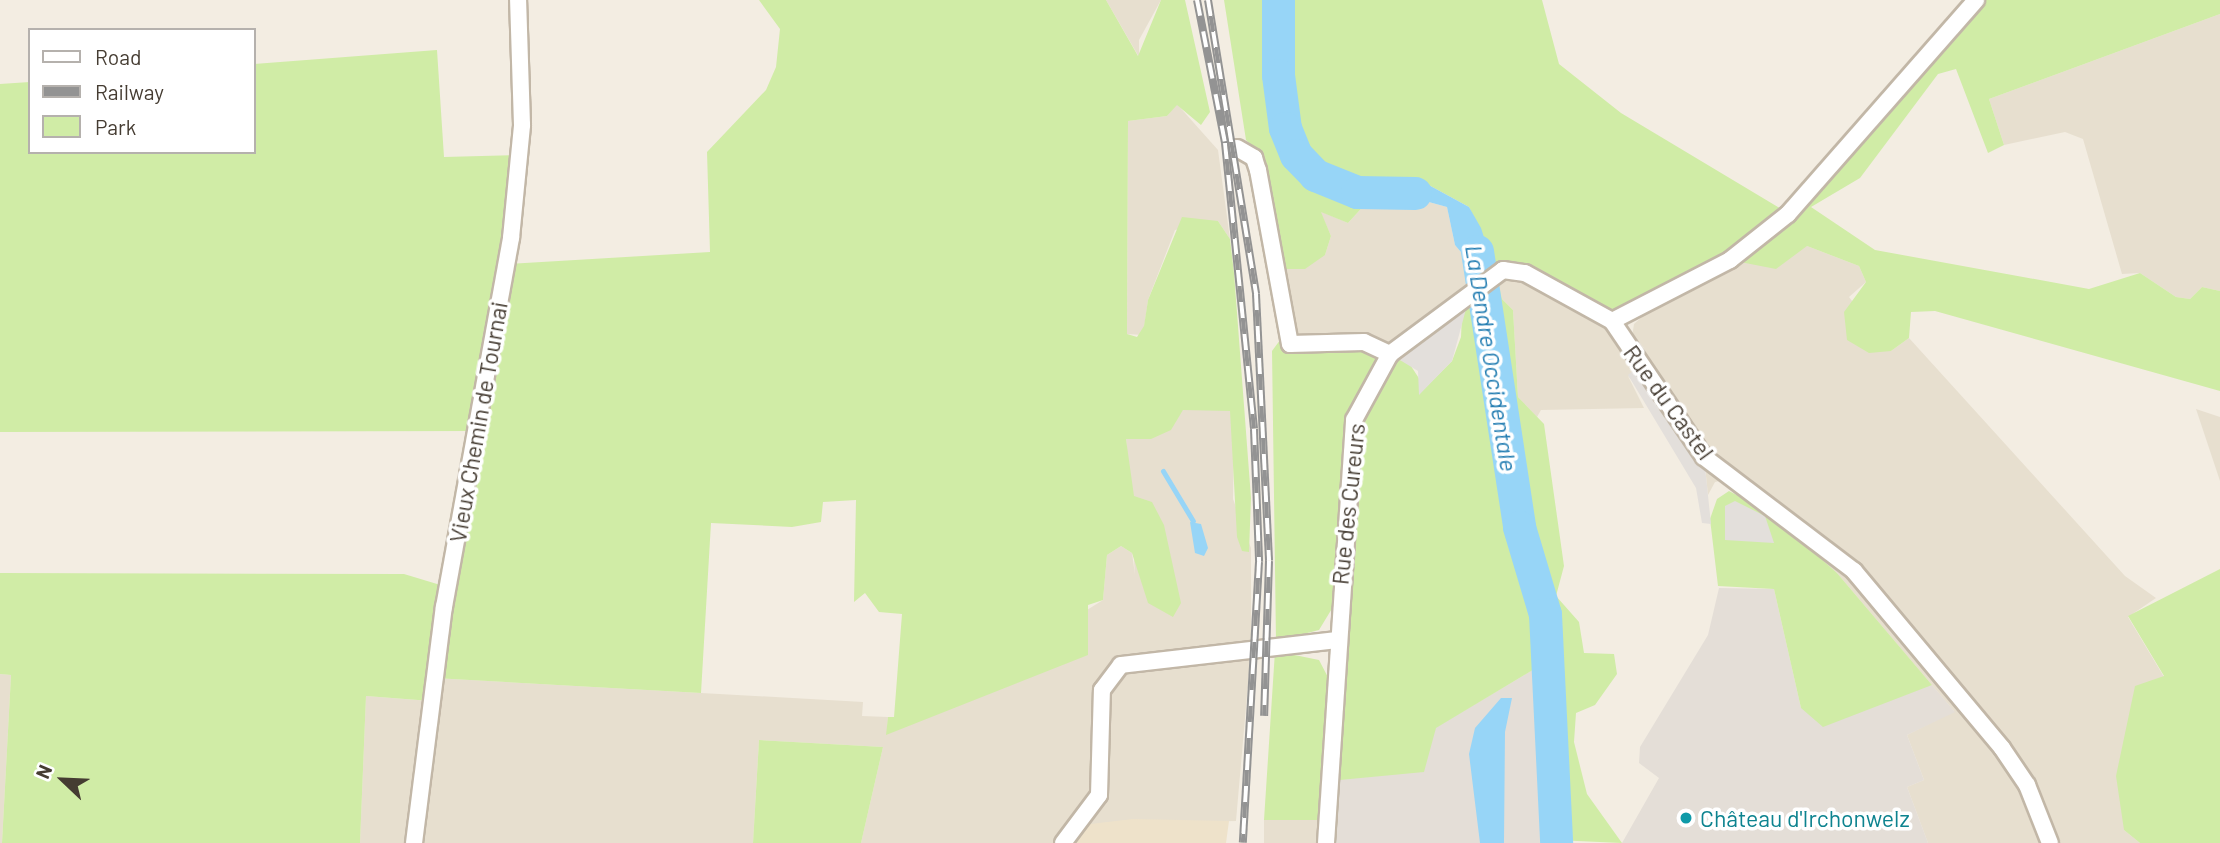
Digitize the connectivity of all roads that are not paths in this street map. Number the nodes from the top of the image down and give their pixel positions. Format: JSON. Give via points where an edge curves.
{"nodes":[{"id":1,"x":519,"y":0,"type":"edge"},
{"id":2,"x":1976,"y":0,"type":"edge"},
{"id":3,"x":1237,"y":148,"type":"dead end"},
{"id":4,"x":1612,"y":321,"type":"junction"},
{"id":5,"x":1390,"y":354,"type":"junction"},
{"id":6,"x":1336,"y":640,"type":"junction"},
{"id":7,"x":414,"y":843,"type":"edge"},
{"id":8,"x":1063,"y":843,"type":"edge"},
{"id":9,"x":1326,"y":843,"type":"edge"},
{"id":10,"x":2050,"y":843,"type":"edge"}],
"edges":[{"from":1,"to":7,"type":"street","name":"Vieux Chemin de Tournai","via":[[522,125],[511,237],[444,607]]},
{"from":2,"to":4,"type":"street","name":"Rue du Castel","via":[[1788,214],[1730,260]]},
{"from":3,"to":5,"type":"street","via":[[1254,158],[1258,170],[1290,344],[1364,342]]},
{"from":4,"to":5,"type":"street","name":"Rue des Cureurs","via":[[1524,273],[1495,272]]},
{"from":4,"to":10,"type":"street","name":"Rue du Castel","via":[[1704,457],[1854,571],[2002,748],[2027,785]]},
{"from":5,"to":6,"type":"street","name":"Rue des Cureurs","via":[[1354,421]]},
{"from":6,"to":8,"type":"street","via":[[1121,665],[1102,690],[1099,795]]},
{"from":6,"to":9,"type":"street","name":"Rue des Cureurs"}]}
